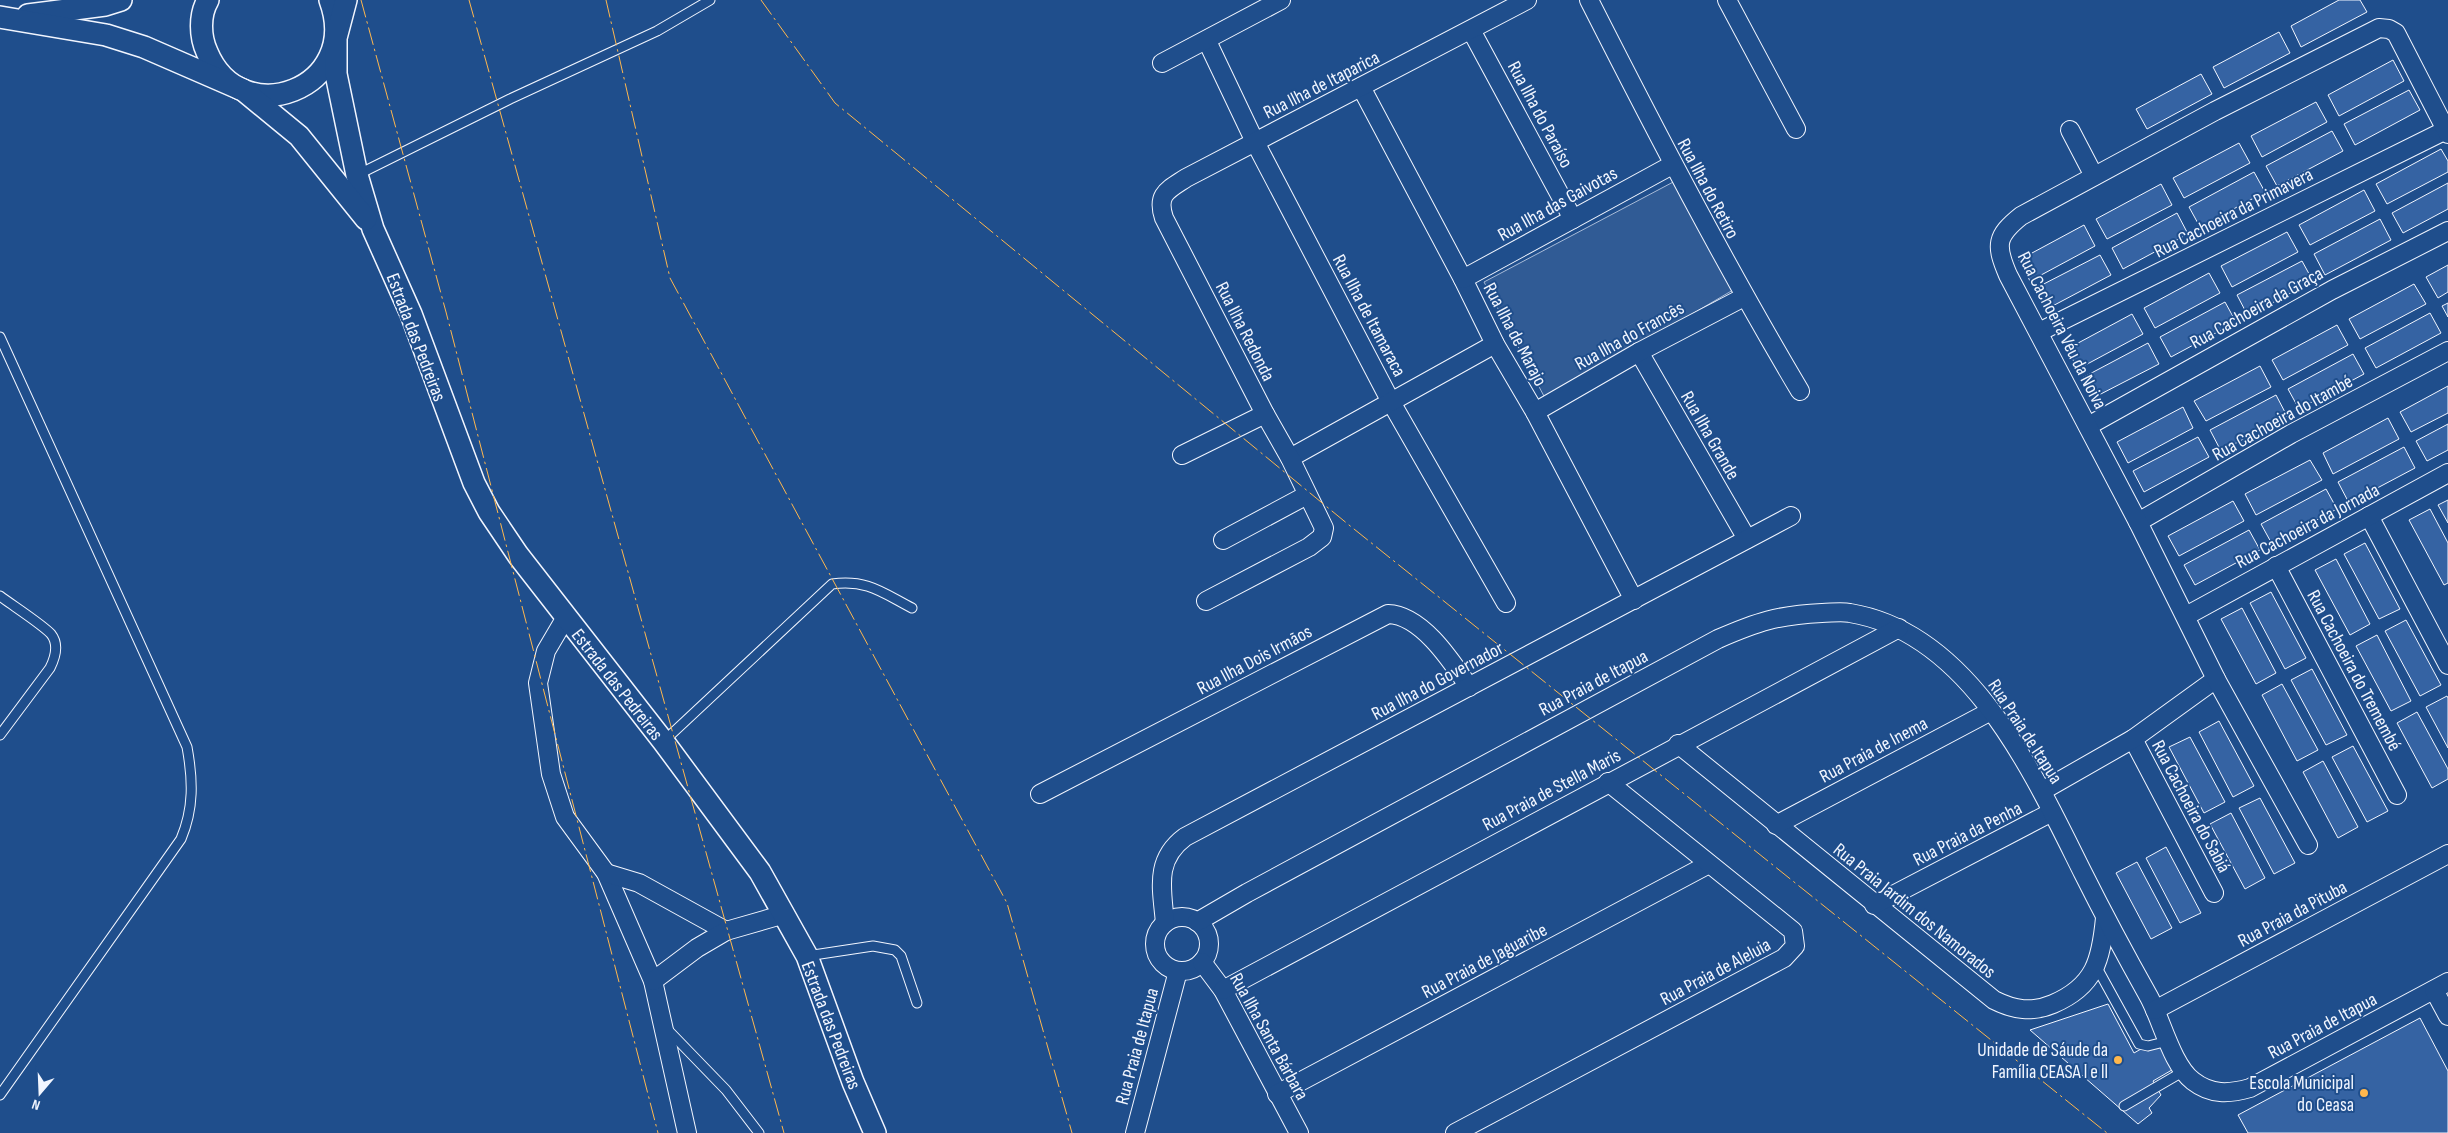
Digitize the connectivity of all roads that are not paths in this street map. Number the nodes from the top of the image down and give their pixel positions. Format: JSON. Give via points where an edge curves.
{"nodes":[{"id":1,"x":121,"y":0,"type":"edge"},
{"id":2,"x":208,"y":0,"type":"edge"},
{"id":3,"x":330,"y":0,"type":"edge"},
{"id":4,"x":346,"y":0,"type":"edge"},
{"id":5,"x":710,"y":0,"type":"edge"},
{"id":6,"x":1282,"y":0,"type":"edge"},
{"id":7,"x":1527,"y":0,"type":"edge"},
{"id":8,"x":1589,"y":0,"type":"edge"},
{"id":9,"x":1727,"y":0,"type":"edge"},
{"id":10,"x":4,"y":17,"type":"edge"},
{"id":11,"x":1471,"y":30,"type":"junction"},
{"id":12,"x":336,"y":38,"type":"junction"},
{"id":13,"x":1207,"y":41,"type":"junction"},
{"id":14,"x":1162,"y":63,"type":"dead end"},
{"id":15,"x":1361,"y":87,"type":"junction"},
{"id":16,"x":243,"y":90,"type":"junction"},
{"id":17,"x":1796,"y":129,"type":"dead end"},
{"id":18,"x":2070,"y":130,"type":"dead end"},
{"id":19,"x":2447,"y":132,"type":"edge"},
{"id":20,"x":1255,"y":142,"type":"junction"},
{"id":21,"x":1672,"y":165,"type":"junction"},
{"id":22,"x":357,"y":175,"type":"junction"},
{"id":23,"x":2094,"y":176,"type":"junction"},
{"id":24,"x":1573,"y":219,"type":"junction"},
{"id":25,"x":1166,"y":223,"type":"joint"},
{"id":26,"x":373,"y":229,"type":"junction"},
{"id":27,"x":2448,"y":231,"type":"edge"},
{"id":28,"x":1463,"y":279,"type":"junction"},
{"id":29,"x":1744,"y":297,"type":"junction"},
{"id":30,"x":2040,"y":332,"type":"junction"},
{"id":31,"x":0,"y":336,"type":"edge"},
{"id":32,"x":1495,"y":344,"type":"junction"},
{"id":33,"x":2448,"y":351,"type":"edge"},
{"id":34,"x":1639,"y":352,"type":"junction"},
{"id":35,"x":1800,"y":391,"type":"dead end"},
{"id":36,"x":1392,"y":402,"type":"junction"},
{"id":37,"x":1535,"y":412,"type":"junction"},
{"id":38,"x":1265,"y":414,"type":"junction"},
{"id":39,"x":2088,"y":426,"type":"junction"},
{"id":40,"x":1182,"y":455,"type":"dead end"},
{"id":41,"x":1290,"y":458,"type":"junction"},
{"id":42,"x":2448,"y":473,"type":"edge"},
{"id":43,"x":1307,"y":495,"type":"junction"},
{"id":44,"x":1791,"y":516,"type":"dead end"},
{"id":45,"x":2369,"y":516,"type":"junction"},
{"id":46,"x":2138,"y":522,"type":"junction"},
{"id":47,"x":1747,"y":539,"type":"junction"},
{"id":48,"x":1223,"y":540,"type":"dead end"},
{"id":49,"x":2276,"y":566,"type":"junction"},
{"id":50,"x":0,"y":596,"type":"edge"},
{"id":51,"x":1634,"y":600,"type":"junction"},
{"id":52,"x":1206,"y":602,"type":"dead end"},
{"id":53,"x":1506,"y":603,"type":"dead end"},
{"id":54,"x":912,"y":608,"type":"dead end"},
{"id":55,"x":2186,"y":616,"type":"junction"},
{"id":56,"x":566,"y":617,"type":"junction"},
{"id":57,"x":1900,"y":628,"type":"junction"},
{"id":58,"x":2448,"y":665,"type":"edge"},
{"id":59,"x":2216,"y":679,"type":"junction"},
{"id":60,"x":1469,"y":687,"type":"junction"},
{"id":61,"x":1991,"y":710,"type":"junction"},
{"id":62,"x":0,"y":735,"type":"edge"},
{"id":63,"x":2133,"y":738,"type":"junction"},
{"id":64,"x":663,"y":741,"type":"junction"},
{"id":65,"x":1678,"y":744,"type":"junction"},
{"id":66,"x":1608,"y":782,"type":"junction"},
{"id":67,"x":2042,"y":791,"type":"junction"},
{"id":68,"x":1040,"y":794,"type":"dead end"},
{"id":69,"x":2397,"y":795,"type":"dead end"},
{"id":70,"x":2052,"y":812,"type":"junction"},
{"id":71,"x":1776,"y":825,"type":"junction"},
{"id":72,"x":2308,"y":845,"type":"dead end"},
{"id":73,"x":2448,"y":854,"type":"edge"},
{"id":74,"x":1709,"y":864,"type":"junction"},
{"id":75,"x":606,"y":873,"type":"junction"},
{"id":76,"x":2214,"y":893,"type":"dead end"},
{"id":77,"x":1874,"y":905,"type":"junction"},
{"id":78,"x":785,"y":914,"type":"junction"},
{"id":79,"x":2105,"y":918,"type":"junction"},
{"id":80,"x":1197,"y":922,"type":"junction"},
{"id":81,"x":1165,"y":923,"type":"junction"},
{"id":82,"x":726,"y":932,"type":"junction"},
{"id":83,"x":807,"y":956,"type":"junction"},
{"id":84,"x":1202,"y":962,"type":"junction"},
{"id":85,"x":2096,"y":964,"type":"junction"},
{"id":86,"x":1178,"y":971,"type":"junction"},
{"id":87,"x":652,"y":981,"type":"junction"},
{"id":88,"x":2441,"y":986,"type":"edge"},
{"id":89,"x":1223,"y":990,"type":"junction"},
{"id":90,"x":917,"y":1003,"type":"dead end"},
{"id":91,"x":2156,"y":1010,"type":"junction"},
{"id":92,"x":2448,"y":1016,"type":"edge"},
{"id":93,"x":662,"y":1025,"type":"junction"},
{"id":94,"x":2168,"y":1041,"type":"junction"},
{"id":95,"x":2184,"y":1071,"type":"junction"},
{"id":96,"x":1277,"y":1094,"type":"junction"},
{"id":97,"x":0,"y":1095,"type":"edge"},
{"id":98,"x":2124,"y":1106,"type":"dead end"},
{"id":99,"x":687,"y":1133,"type":"edge"},
{"id":100,"x":759,"y":1133,"type":"edge"},
{"id":101,"x":875,"y":1133,"type":"edge"},
{"id":102,"x":1135,"y":1133,"type":"edge"},
{"id":103,"x":1299,"y":1133,"type":"edge"},
{"id":104,"x":1455,"y":1133,"type":"edge"}],
"edges":[{"from":1,"to":10,"type":"street","via":[[105,5]]},
{"from":2,"to":16,"type":"street","via":[[201,23],[203,44],[211,63],[225,79]]},
{"from":3,"to":12,"type":"street","via":[[336,16]]},
{"from":4,"to":12,"type":"street"},
{"from":5,"to":22,"type":"lane","via":[[657,31]]},
{"from":6,"to":13,"type":"street"},
{"from":7,"to":11,"type":"street","name":"Rua Ilha de Itaparica"},
{"from":8,"to":21,"type":"street","name":"Rua Ilha do Retiro"},
{"from":9,"to":17,"type":"street"},
{"from":10,"to":16,"type":"street","via":[[106,35],[144,47]]},
{"from":11,"to":15,"type":"street","name":"Rua Ilha de Itaparica"},
{"from":11,"to":24,"type":"street","name":"Rua Ilha do Paraíso"},
{"from":12,"to":16,"type":"street","via":[[330,57],[319,74],[303,86],[284,94],[263,95]]},
{"from":12,"to":22,"type":"street","name":"Estrada das Pedreiras","via":[[336,74]]},
{"from":13,"to":14,"type":"street"},
{"from":13,"to":20,"type":"street","name":"Rua Ilha de Itamaraca"},
{"from":15,"to":20,"type":"street","name":"Rua Ilha de Itaparica"},
{"from":15,"to":28,"type":"street","name":"Rua Ilha de Marajo"},
{"from":16,"to":26,"type":"street","name":"Estrada das Pedreiras","via":[[299,136]]},
{"from":18,"to":23,"type":"street"},
{"from":19,"to":23,"type":"street","name":"Rua Cachoeira Véu da Noiva","via":[[2396,33],[2384,28],[2360,36]]},
{"from":19,"to":30,"type":"street","name":"Rua Cachoeira da Primavera"},
{"from":20,"to":25,"type":"street","name":"Rua Ilha de Itaparica","via":[[1168,190],[1161,201]]},
{"from":20,"to":36,"type":"street","name":"Rua Ilha de Itamaraca"},
{"from":21,"to":24,"type":"street","name":"Rua Ilha das Gaivotas"},
{"from":21,"to":29,"type":"street","name":"Rua Ilha do Retiro"},
{"from":22,"to":26,"type":"street","name":"Estrada das Pedreiras"},
{"from":23,"to":30,"type":"street","name":"Rua Cachoeira Véu da Noiva","via":[[2021,216],[2002,234],[2003,262]]},
{"from":24,"to":28,"type":"street","name":"Rua Ilha das Gaivotas"},
{"from":25,"to":38,"type":"street","name":"Rua Ilha Redonda"},
{"from":26,"to":56,"type":"street","name":"Estrada das Pedreiras","via":[[411,314],[474,483],[518,555]]},
{"from":27,"to":39,"type":"street","name":"Rua Cachoeira da Graça","via":[[2332,290]]},
{"from":28,"to":32,"type":"street","name":"Rua Ilha de Marajo"},
{"from":29,"to":34,"type":"street","name":"Rua Ilha do Francês"},
{"from":29,"to":35,"type":"street","name":"Rua Ilha do Retiro"},
{"from":30,"to":39,"type":"street","name":"Rua Cachoeira Véu da Noiva"},
{"from":31,"to":97,"type":"lane","via":[[187,747],[193,778],[189,820],[181,839]]},
{"from":32,"to":36,"type":"street"},
{"from":32,"to":37,"type":"street","name":"Rua Ilha de Marajo"},
{"from":33,"to":46,"type":"street","name":"Rua Cachoeira do Itambé","via":[[2291,434]]},
{"from":34,"to":37,"type":"street","name":"Rua Ilha do Francês"},
{"from":34,"to":47,"type":"street","name":"Rua Ilha Grande"},
{"from":36,"to":41,"type":"street"},
{"from":36,"to":53,"type":"street","name":"Rua Ilha de Itamaraca"},
{"from":37,"to":51,"type":"street","name":"Rua Ilha de Marajo"},
{"from":38,"to":40,"type":"street"},
{"from":38,"to":41,"type":"street","name":"Rua Ilha Redonda"},
{"from":39,"to":46,"type":"street","name":"Rua Cachoeira Véu da Noiva"},
{"from":41,"to":43,"type":"street","name":"Rua Ilha Redonda"},
{"from":42,"to":45,"type":"street","name":"Rua Cachoeira da Jornada"},
{"from":43,"to":48,"type":"street"},
{"from":43,"to":52,"type":"street","name":"Rua Ilha Redonda","via":[[1324,528],[1322,537]]},
{"from":44,"to":47,"type":"street","name":"Rua Ilha do Governador"},
{"from":45,"to":49,"type":"street","name":"Rua Cachoeira da Jornada"},
{"from":45,"to":58,"type":"street"},
{"from":46,"to":55,"type":"street","name":"Rua Cachoeira Véu da Noiva"},
{"from":47,"to":51,"type":"street","name":"Rua Ilha do Governador"},
{"from":49,"to":55,"type":"street","name":"Rua Cachoeira da Jornada"},
{"from":49,"to":69,"type":"street","name":"Rua Cachoeira do Tremembé"},
{"from":50,"to":62,"type":"lane","via":[[52,635],[56,647],[50,668]]},
{"from":51,"to":60,"type":"street","name":"Rua Ilha do Governador"},
{"from":54,"to":64,"type":"lane","via":[[870,586],[851,581],[832,584]]},
{"from":55,"to":59,"type":"street","name":"Rua Cachoeira Véu da Noiva"},
{"from":56,"to":64,"type":"street","name":"Estrada das Pedreiras"},
{"from":56,"to":75,"type":"street","via":[[546,651],[538,683],[551,774],[566,818]]},
{"from":57,"to":61,"type":"street","name":"Rua Praia de Itapua","via":[[1938,653]]},
{"from":57,"to":65,"type":"street","name":"Rua Praia de Stella Maris"},
{"from":57,"to":80,"type":"street","name":"Rua Praia de Itapua","via":[[1848,612],[1800,614],[1758,621],[1718,638]]},
{"from":59,"to":63,"type":"street"},
{"from":59,"to":72,"type":"street","name":"Rua Cachoeira Véu da Noiva"},
{"from":60,"to":68,"type":"street","name":"Rua Ilha Dois Irmãos","via":[[1446,652],[1430,636],[1399,616],[1388,614]]},
{"from":60,"to":81,"type":"street","name":"Rua Ilha do Governador","via":[[1177,844],[1170,851],[1162,874]]},
{"from":61,"to":67,"type":"street","name":"Rua Praia de Itapua"},
{"from":61,"to":71,"type":"street","name":"Rua Praia de Inema"},
{"from":63,"to":67,"type":"street"},
{"from":63,"to":76,"type":"street","name":"Rua Cachoeira do Sabiá"},
{"from":64,"to":78,"type":"street","name":"Estrada das Pedreiras","via":[[760,872]]},
{"from":65,"to":66,"type":"street","name":"Rua Praia de Stella Maris"},
{"from":65,"to":71,"type":"street","name":"Rua Praia Jardim dos Namorados"},
{"from":66,"to":74,"type":"street","name":"Rua Praia de Aleluia"},
{"from":66,"to":89,"type":"street","name":"Rua Praia de Stella Maris"},
{"from":67,"to":70,"type":"street","name":"Rua Praia de Itapua"},
{"from":70,"to":77,"type":"street","name":"Rua Praia da Penha"},
{"from":70,"to":79,"type":"street","name":"Rua Praia de Itapua"},
{"from":71,"to":77,"type":"street","name":"Rua Praia Jardim dos Namorados"},
{"from":73,"to":91,"type":"street","name":"Rua Praia da Pituba"},
{"from":74,"to":96,"type":"street","name":"Rua Praia de Jaguaribe"},
{"from":74,"to":104,"type":"street","name":"Rua Praia de Aleluia","via":[[1793,931],[1796,942],[1790,954]]},
{"from":75,"to":82,"type":"street","via":[[639,884]]},
{"from":75,"to":87,"type":"street"},
{"from":77,"to":85,"type":"street","name":"Rua Praia Jardim dos Namorados","via":[[1994,1000],[2008,1007],[2041,1009],[2072,995]]},
{"from":78,"to":82,"type":"street"},
{"from":78,"to":83,"type":"street","name":"Estrada das Pedreiras"},
{"from":79,"to":85,"type":"street","name":"Rua Praia Jardim dos Namorados"},
{"from":79,"to":91,"type":"street","name":"Rua Praia de Itapua"},
{"from":80,"to":81,"type":"street","via":[[1181,918]]},
{"from":80,"to":84,"type":"street","via":[[1208,936],[1209,946]]},
{"from":81,"to":86,"type":"street","via":[[1155,938],[1157,955]]},
{"from":82,"to":87,"type":"street","via":[[697,948]]},
{"from":83,"to":90,"type":"lane","via":[[873,946],[888,947],[900,956]]},
{"from":83,"to":101,"type":"street","name":"Estrada das Pedreiras"},
{"from":84,"to":86,"type":"street"},
{"from":84,"to":89,"type":"street","name":"Rua Ilha Santa Bárbara"},
{"from":85,"to":94,"type":"lane","via":[[2139,1044],[2148,1046]]},
{"from":86,"to":102,"type":"street","name":"Rua Praia de Itapua"},
{"from":87,"to":93,"type":"street"},
{"from":88,"to":92,"type":"street"},
{"from":88,"to":95,"type":"street","name":"Rua Praia de Itapua","via":[[2250,1088],[2230,1093],[2215,1092],[2200,1086]]},
{"from":89,"to":96,"type":"street","name":"Rua Ilha Santa Bárbara"},
{"from":91,"to":94,"type":"street","name":"Rua Praia de Itapua"},
{"from":93,"to":99,"type":"street"},
{"from":93,"to":100,"type":"lane","via":[[726,1090]]},
{"from":94,"to":95,"type":"street","name":"Rua Praia de Itapua"},
{"from":95,"to":98,"type":"lane"},
{"from":96,"to":103,"type":"street","name":"Rua Ilha Santa Bárbara"}]}
